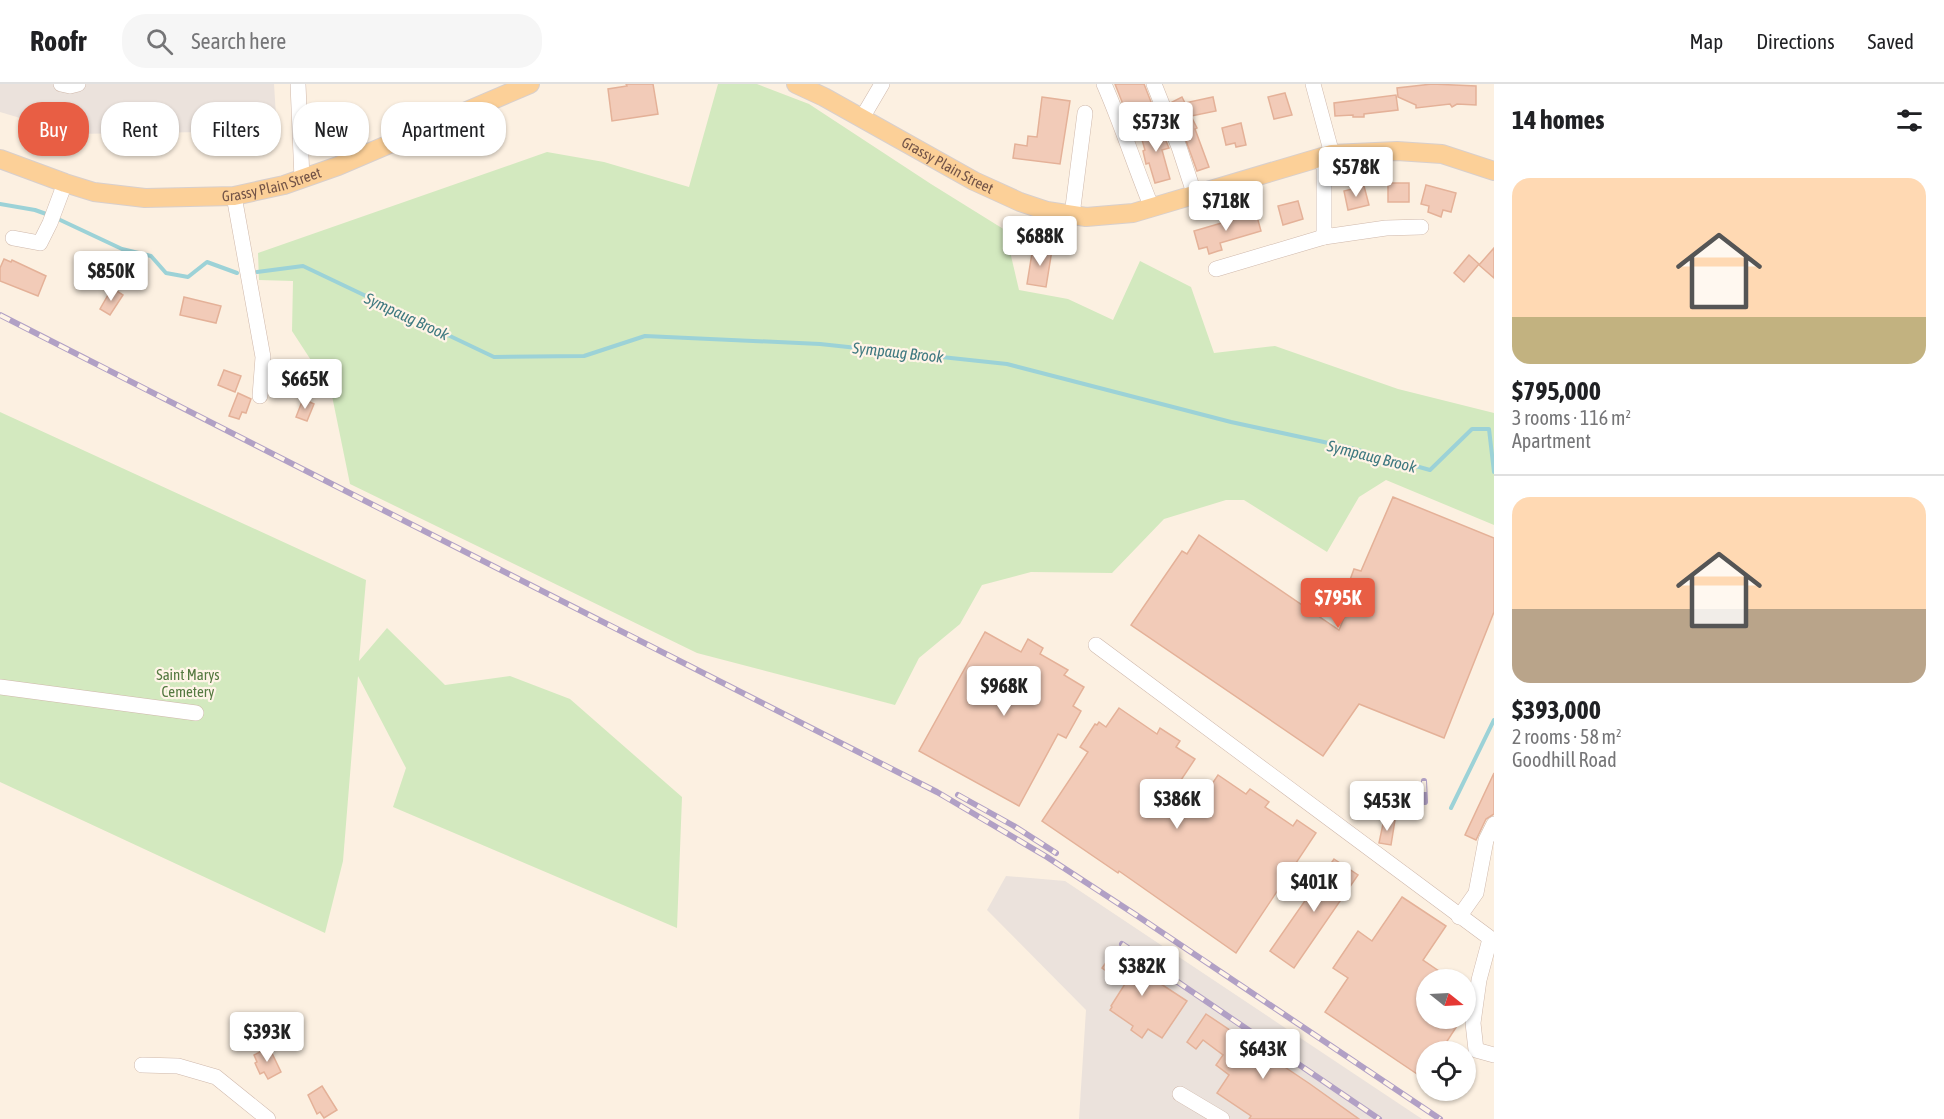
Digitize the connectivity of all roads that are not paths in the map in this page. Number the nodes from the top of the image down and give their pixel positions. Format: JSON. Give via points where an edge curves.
{"nodes":[{"id":1,"x":298,"y":84,"type":"edge"},
{"id":2,"x":530,"y":84,"type":"edge"},
{"id":3,"x":796,"y":84,"type":"edge"},
{"id":4,"x":882,"y":84,"type":"edge"},
{"id":5,"x":1104,"y":84,"type":"edge"},
{"id":6,"x":1154,"y":84,"type":"edge"},
{"id":7,"x":1312,"y":84,"type":"edge"},
{"id":8,"x":821,"y":89,"type":"edge"},
{"id":9,"x":1085,"y":113,"type":"dead end"},
{"id":10,"x":1165,"y":114,"type":"junction"},
{"id":11,"x":862,"y":118,"type":"junction"},
{"id":12,"x":1123,"y":129,"type":"junction"},
{"id":13,"x":1328,"y":156,"type":"junction"},
{"id":14,"x":0,"y":159,"type":"edge"},
{"id":15,"x":1494,"y":171,"type":"edge"},
{"id":16,"x":302,"y":179,"type":"junction"},
{"id":17,"x":65,"y":183,"type":"junction"},
{"id":18,"x":234,"y":196,"type":"junction"},
{"id":19,"x":1195,"y":196,"type":"junction"},
{"id":20,"x":1152,"y":208,"type":"junction"},
{"id":21,"x":1072,"y":215,"type":"junction"},
{"id":22,"x":1421,"y":227,"type":"dead end"},
{"id":23,"x":1324,"y":237,"type":"junction"},
{"id":24,"x":13,"y":238,"type":"dead end"},
{"id":25,"x":1216,"y":269,"type":"dead end"},
{"id":26,"x":260,"y":396,"type":"dead end"},
{"id":27,"x":1096,"y":645,"type":"dead end"},
{"id":28,"x":0,"y":687,"type":"edge"},
{"id":29,"x":196,"y":713,"type":"dead end"},
{"id":30,"x":1494,"y":824,"type":"edge"},
{"id":31,"x":1459,"y":917,"type":"junction"},
{"id":32,"x":1492,"y":940,"type":"edge"},
{"id":33,"x":1494,"y":1055,"type":"edge"},
{"id":34,"x":142,"y":1065,"type":"dead end"},
{"id":35,"x":1180,"y":1094,"type":"dead end"},
{"id":36,"x":268,"y":1119,"type":"edge"},
{"id":37,"x":1222,"y":1119,"type":"edge"}],
"edges":[{"from":1,"to":16,"type":"street"},
{"from":2,"to":16,"type":"main road","name":"Grassy Plain Street"},
{"from":3,"to":8,"type":"main road","name":"Grassy Plain Street"},
{"from":4,"to":11,"type":"street"},
{"from":5,"to":12,"type":"street"},
{"from":6,"to":10,"type":"street"},
{"from":7,"to":13,"type":"street"},
{"from":8,"to":11,"type":"main road","name":"Grassy Plain Street"},
{"from":9,"to":21,"type":"street"},
{"from":10,"to":12,"type":"street"},
{"from":10,"to":19,"type":"street"},
{"from":11,"to":21,"type":"main road","name":"Grassy Plain Street","via":[[974,181],[1020,202]]},
{"from":12,"to":20,"type":"street"},
{"from":13,"to":15,"type":"main road","name":"Grassy Plain Street","via":[[1397,151],[1442,154]]},
{"from":13,"to":19,"type":"main road","name":"Grassy Plain Street"},
{"from":13,"to":23,"type":"street"},
{"from":14,"to":17,"type":"main road","name":"Grassy Plain Street"},
{"from":16,"to":18,"type":"main road","name":"Grassy Plain Street"},
{"from":17,"to":18,"type":"main road","name":"Grassy Plain Street","via":[[94,192],[145,198]]},
{"from":17,"to":24,"type":"street","via":[[40,243]]},
{"from":18,"to":26,"type":"street","via":[[263,357]]},
{"from":19,"to":20,"type":"main road","name":"Grassy Plain Street"},
{"from":20,"to":21,"type":"main road","name":"Grassy Plain Street","via":[[1132,213]]},
{"from":22,"to":23,"type":"street"},
{"from":23,"to":25,"type":"street"},
{"from":27,"to":31,"type":"street"},
{"from":28,"to":29,"type":"street"},
{"from":30,"to":31,"type":"street","via":[[1486,840],[1476,893]]},
{"from":31,"to":32,"type":"street"},
{"from":32,"to":33,"type":"street","via":[[1479,980],[1473,1023],[1476,1050]]},
{"from":34,"to":36,"type":"street","via":[[178,1066],[216,1077]]},
{"from":35,"to":37,"type":"street"}]}
